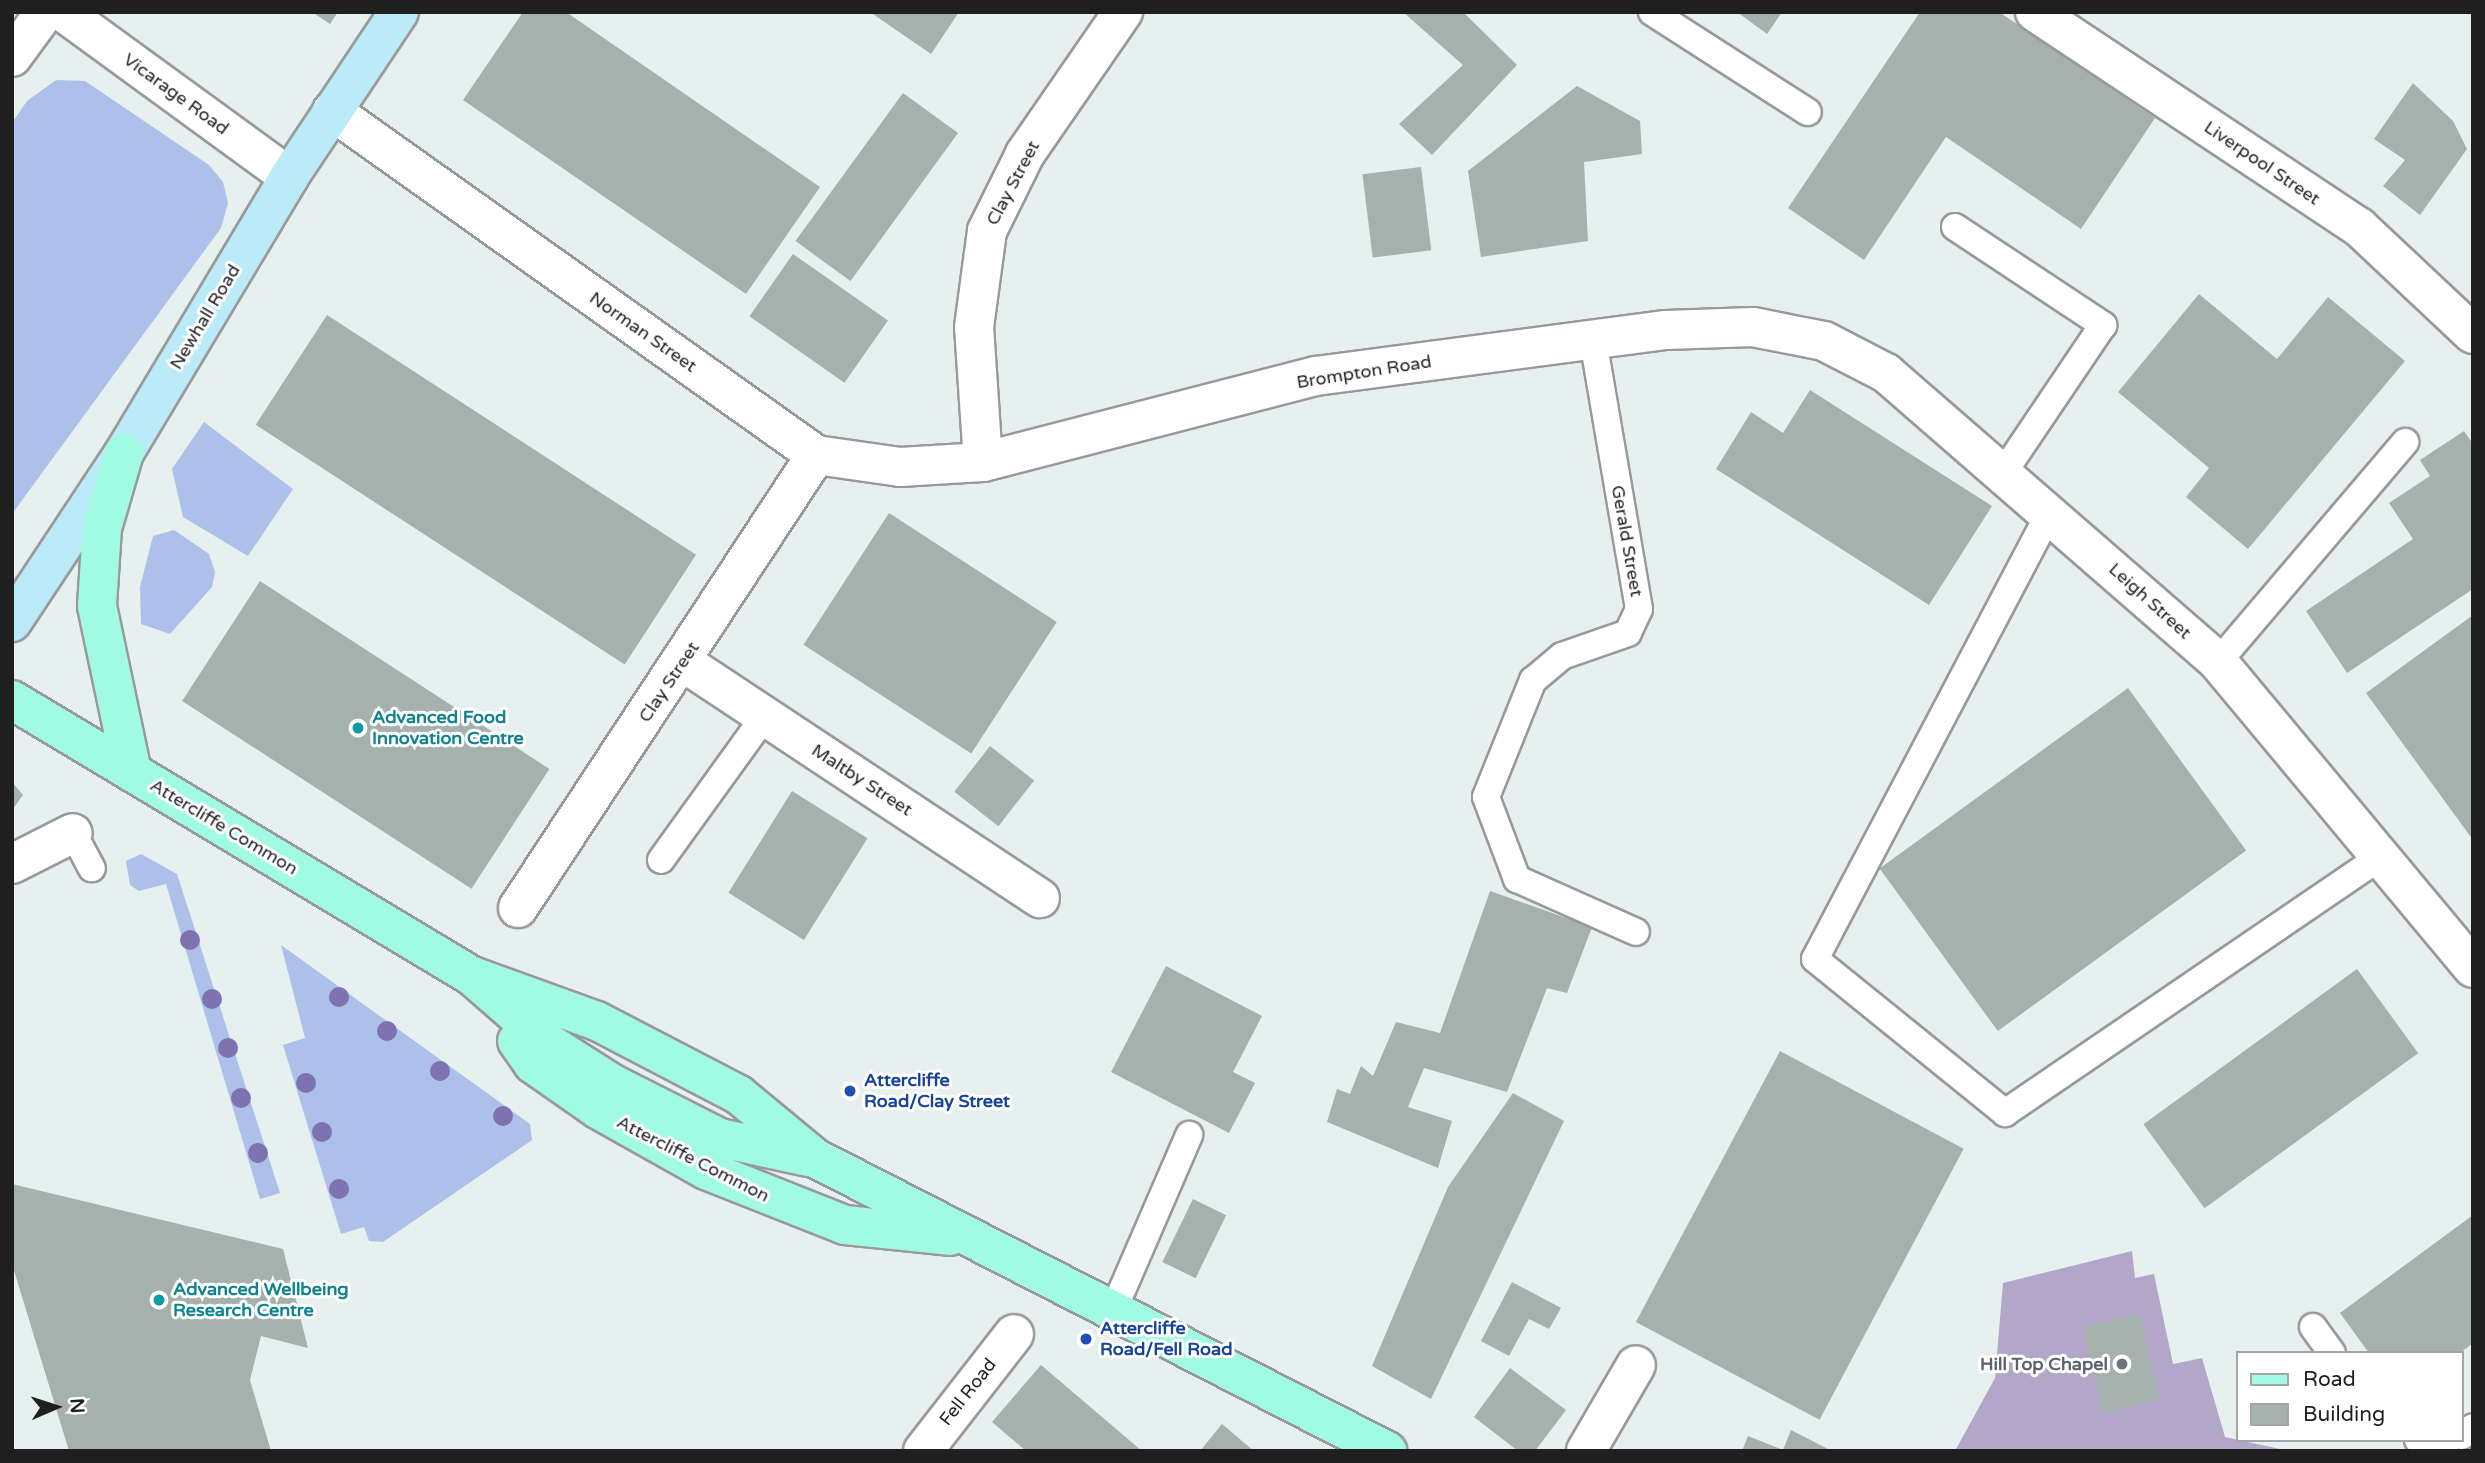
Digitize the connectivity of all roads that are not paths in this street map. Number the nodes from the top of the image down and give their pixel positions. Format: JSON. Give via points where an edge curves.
{"nodes":[{"id":1,"x":45,"y":12,"type":"edge"},
{"id":2,"x":63,"y":12,"type":"edge"},
{"id":3,"x":399,"y":12,"type":"edge"},
{"id":4,"x":1123,"y":12,"type":"edge"},
{"id":5,"x":1652,"y":12,"type":"edge"},
{"id":6,"x":2035,"y":12,"type":"edge"},
{"id":7,"x":12,"y":57,"type":"edge"},
{"id":8,"x":332,"y":111,"type":"junction"},
{"id":9,"x":1808,"y":112,"type":"dead end"},
{"id":10,"x":289,"y":177,"type":"junction"},
{"id":11,"x":1955,"y":227,"type":"dead end"},
{"id":12,"x":1753,"y":327,"type":"joint"},
{"id":13,"x":2473,"y":334,"type":"edge"},
{"id":14,"x":1593,"y":340,"type":"junction"},
{"id":15,"x":2404,"y":442,"type":"dead end"},
{"id":16,"x":124,"y":453,"type":"junction"},
{"id":17,"x":816,"y":455,"type":"junction"},
{"id":18,"x":983,"y":462,"type":"junction"},
{"id":19,"x":2004,"y":472,"type":"junction"},
{"id":20,"x":2050,"y":512,"type":"junction"},
{"id":21,"x":12,"y":622,"type":"edge"},
{"id":22,"x":683,"y":662,"type":"junction"},
{"id":23,"x":2218,"y":662,"type":"junction"},
{"id":24,"x":12,"y":700,"type":"edge"},
{"id":25,"x":765,"y":716,"type":"junction"},
{"id":26,"x":132,"y":772,"type":"junction"},
{"id":27,"x":73,"y":833,"type":"joint"},
{"id":28,"x":2383,"y":855,"type":"junction"},
{"id":29,"x":661,"y":860,"type":"dead end"},
{"id":30,"x":12,"y":864,"type":"edge"},
{"id":31,"x":92,"y":868,"type":"dead end"},
{"id":32,"x":1040,"y":898,"type":"dead end"},
{"id":33,"x":518,"y":908,"type":"dead end"},
{"id":34,"x":1636,"y":932,"type":"dead end"},
{"id":35,"x":2473,"y":968,"type":"edge"},
{"id":36,"x":472,"y":976,"type":"junction"},
{"id":37,"x":1189,"y":1135,"type":"dead end"},
{"id":38,"x":972,"y":1239,"type":"junction"},
{"id":39,"x":1113,"y":1311,"type":"junction"},
{"id":40,"x":2314,"y":1327,"type":"dead end"},
{"id":41,"x":1014,"y":1334,"type":"dead end"},
{"id":42,"x":2331,"y":1351,"type":"edge"},
{"id":43,"x":1636,"y":1365,"type":"dead end"},
{"id":44,"x":2423,"y":1442,"type":"edge"},
{"id":45,"x":1378,"y":1448,"type":"edge"},
{"id":46,"x":923,"y":1451,"type":"edge"},
{"id":47,"x":1586,"y":1451,"type":"edge"},
{"id":48,"x":2446,"y":1451,"type":"edge"}],
"edges":[{"from":1,"to":7,"type":"street"},
{"from":2,"to":10,"type":"street","name":"Vicarage Road"},
{"from":3,"to":8,"type":"main road","name":"Newhall Road"},
{"from":4,"to":18,"type":"street","name":"Clay Street","via":[[1025,154],[987,231],[974,327]]},
{"from":5,"to":9,"type":"lane"},
{"from":6,"to":13,"type":"street","name":"Liverpool Street","via":[[2359,227]]},
{"from":8,"to":10,"type":"main road","name":"Newhall Road"},
{"from":8,"to":17,"type":"street","name":"Norman Street"},
{"from":10,"to":16,"type":"main road","name":"Newhall Road"},
{"from":11,"to":19,"type":"lane","via":[[2103,325]]},
{"from":12,"to":14,"type":"street","name":"Brompton Road"},
{"from":12,"to":19,"type":"street","name":"Leigh Street","via":[[1824,341],[1886,373]]},
{"from":14,"to":18,"type":"street","name":"Brompton Road","via":[[1316,376]]},
{"from":14,"to":34,"type":"lane","name":"Gerald Street","via":[[1639,610],[1628,633],[1562,656],[1533,680],[1486,797],[1517,878]]},
{"from":15,"to":23,"type":"lane"},
{"from":16,"to":21,"type":"main road","name":"Newhall Road"},
{"from":16,"to":26,"type":"main road","via":[[102,528],[97,606]]},
{"from":17,"to":18,"type":"street","name":"Norman Street","via":[[900,467]]},
{"from":17,"to":22,"type":"street","name":"Clay Street"},
{"from":19,"to":20,"type":"street","name":"Leigh Street"},
{"from":20,"to":23,"type":"street","name":"Leigh Street"},
{"from":20,"to":28,"type":"lane","via":[[1815,959],[2005,1113]]},
{"from":22,"to":25,"type":"street","name":"Maltby Street"},
{"from":22,"to":33,"type":"street","name":"Clay Street"},
{"from":23,"to":28,"type":"street","name":"Leigh Street"},
{"from":24,"to":26,"type":"main road","name":"Attercliffe Common"},
{"from":25,"to":29,"type":"lane"},
{"from":25,"to":32,"type":"street","name":"Maltby Street"},
{"from":26,"to":36,"type":"main road","name":"Attercliffe Common"},
{"from":27,"to":30,"type":"street"},
{"from":27,"to":31,"type":"lane"},
{"from":28,"to":35,"type":"street","name":"Leigh Street"},
{"from":36,"to":38,"type":"main road","name":"Attercliffe Common","via":[[550,1044],[613,1084],[720,1138],[815,1158]]},
{"from":36,"to":38,"type":"main road","name":"Attercliffe Common","via":[[533,1065],[598,1110],[706,1170],[845,1224]]},
{"from":37,"to":39,"type":"lane"},
{"from":38,"to":39,"type":"main road","name":"Attercliffe Common"},
{"from":39,"to":45,"type":"main road","name":"Attercliffe Common"},
{"from":40,"to":42,"type":"lane"},
{"from":41,"to":46,"type":"street","name":"Fell Road"},
{"from":43,"to":47,"type":"street"},
{"from":44,"to":48,"type":"lane"}]}
